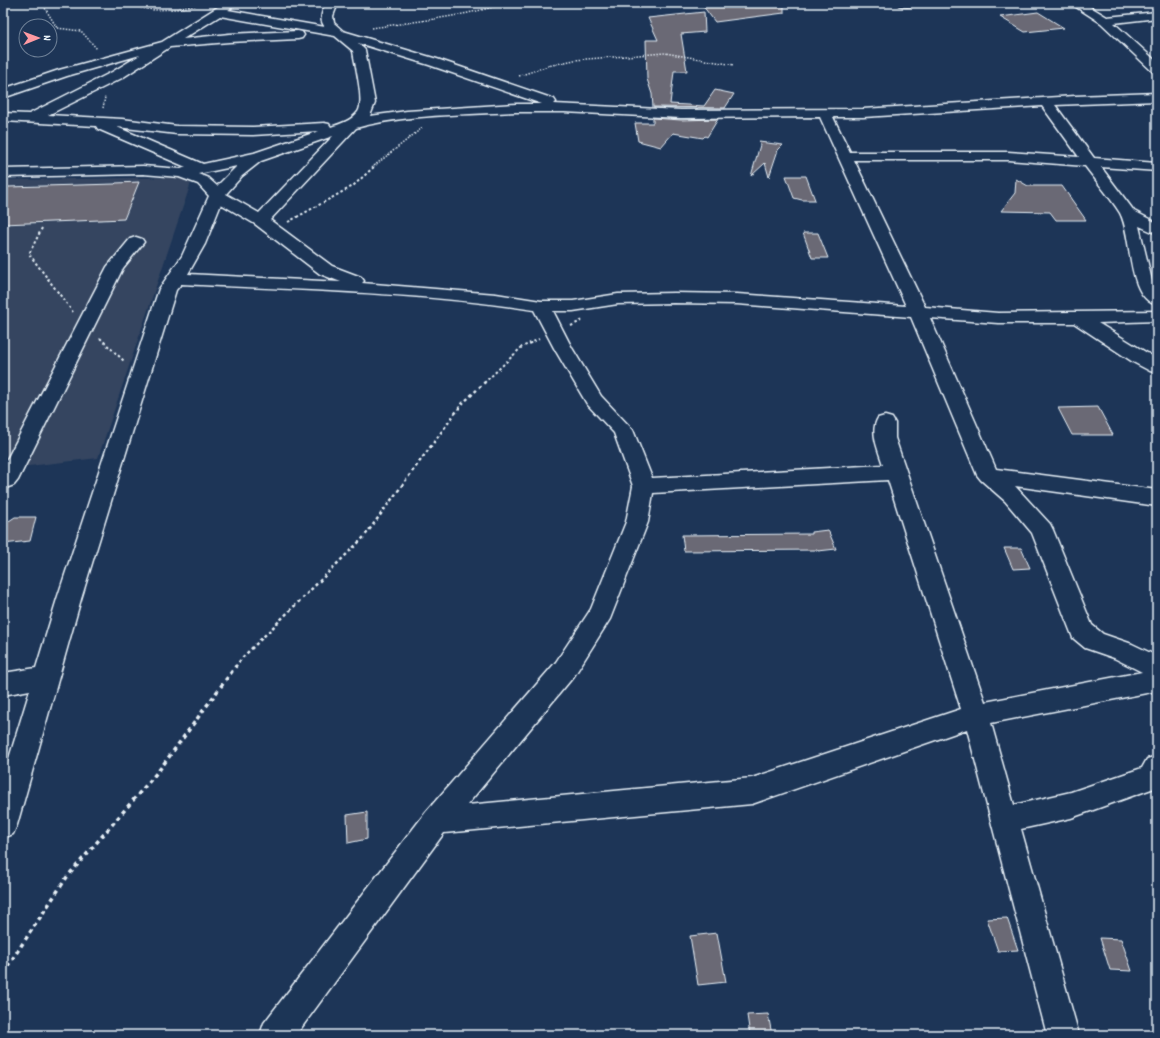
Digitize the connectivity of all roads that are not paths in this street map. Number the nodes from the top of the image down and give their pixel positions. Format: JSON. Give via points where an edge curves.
{"nodes":[{"id":1,"x":232,"y":3,"type":"edge"},
{"id":2,"x":332,"y":3,"type":"edge"},
{"id":3,"x":903,"y":3,"type":"edge"},
{"id":4,"x":911,"y":3,"type":"edge"},
{"id":5,"x":1076,"y":3,"type":"edge"},
{"id":6,"x":218,"y":12,"type":"junction"},
{"id":7,"x":1157,"y":15,"type":"edge"},
{"id":8,"x":1105,"y":21,"type":"junction"},
{"id":9,"x":338,"y":33,"type":"junction"},
{"id":10,"x":167,"y":44,"type":"junction"},
{"id":11,"x":1157,"y":69,"type":"edge"},
{"id":12,"x":3,"y":84,"type":"edge"},
{"id":13,"x":17,"y":88,"type":"junction"},
{"id":14,"x":3,"y":94,"type":"edge"},
{"id":15,"x":1157,"y":97,"type":"edge"},
{"id":16,"x":1046,"y":102,"type":"junction"},
{"id":17,"x":58,"y":105,"type":"junction"},
{"id":18,"x":564,"y":108,"type":"junction"},
{"id":19,"x":825,"y":114,"type":"junction"},
{"id":20,"x":33,"y":118,"type":"junction"},
{"id":21,"x":92,"y":121,"type":"junction"},
{"id":22,"x":6,"y":123,"type":"edge"},
{"id":23,"x":351,"y":125,"type":"junction"},
{"id":24,"x":844,"y":156,"type":"junction"},
{"id":25,"x":258,"y":157,"type":"junction"},
{"id":26,"x":1090,"y":163,"type":"junction"},
{"id":27,"x":1157,"y":167,"type":"edge"},
{"id":28,"x":201,"y":169,"type":"junction"},
{"id":29,"x":3,"y":173,"type":"edge"},
{"id":30,"x":181,"y":173,"type":"junction"},
{"id":31,"x":217,"y":195,"type":"junction"},
{"id":32,"x":1128,"y":214,"type":"junction"},
{"id":33,"x":268,"y":226,"type":"junction"},
{"id":34,"x":1157,"y":229,"type":"edge"},
{"id":35,"x":136,"y":242,"type":"dead end"},
{"id":36,"x":176,"y":279,"type":"junction"},
{"id":37,"x":380,"y":290,"type":"junction"},
{"id":38,"x":1157,"y":300,"type":"edge"},
{"id":39,"x":541,"y":306,"type":"junction"},
{"id":40,"x":918,"y":312,"type":"junction"},
{"id":41,"x":1157,"y":316,"type":"edge"},
{"id":42,"x":1078,"y":318,"type":"junction"},
{"id":43,"x":1157,"y":367,"type":"edge"},
{"id":44,"x":885,"y":422,"type":"dead end"},
{"id":45,"x":896,"y":472,"type":"junction"},
{"id":46,"x":988,"y":475,"type":"junction"},
{"id":47,"x":3,"y":482,"type":"edge"},
{"id":48,"x":644,"y":486,"type":"junction"},
{"id":49,"x":1157,"y":498,"type":"edge"},
{"id":50,"x":1157,"y":668,"type":"edge"},
{"id":51,"x":46,"y":677,"type":"junction"},
{"id":52,"x":1157,"y":680,"type":"edge"},
{"id":53,"x":3,"y":684,"type":"edge"},
{"id":54,"x":976,"y":715,"type":"junction"},
{"id":55,"x":1157,"y":768,"type":"edge"},
{"id":56,"x":1005,"y":820,"type":"junction"},
{"id":57,"x":436,"y":821,"type":"junction"},
{"id":58,"x":3,"y":825,"type":"edge"},
{"id":59,"x":276,"y":1035,"type":"edge"},
{"id":60,"x":1064,"y":1035,"type":"edge"}],
"edges":[{"from":1,"to":6,"type":"street"},
{"from":2,"to":9,"type":"street","via":[[327,16],[328,24]]},
{"from":3,"to":4,"type":"street"},
{"from":5,"to":8,"type":"street"},
{"from":6,"to":9,"type":"street"},
{"from":6,"to":10,"type":"street"},
{"from":7,"to":8,"type":"street"},
{"from":8,"to":11,"type":"street"},
{"from":9,"to":10,"type":"street","via":[[229,38]]},
{"from":9,"to":18,"type":"street","via":[[433,62]]},
{"from":9,"to":23,"type":"street","via":[[359,50],[368,103],[364,114]]},
{"from":10,"to":13,"type":"street"},
{"from":10,"to":17,"type":"street","via":[[117,75]]},
{"from":12,"to":13,"type":"street"},
{"from":13,"to":14,"type":"street"},
{"from":13,"to":17,"type":"street"},
{"from":15,"to":16,"type":"street"},
{"from":16,"to":19,"type":"street","via":[[863,114]]},
{"from":16,"to":26,"type":"street"},
{"from":17,"to":20,"type":"street"},
{"from":17,"to":21,"type":"street"},
{"from":18,"to":19,"type":"street","via":[[681,114]]},
{"from":18,"to":23,"type":"street","via":[[442,113],[373,119]]},
{"from":19,"to":24,"type":"street"},
{"from":20,"to":21,"type":"street"},
{"from":20,"to":22,"type":"street"},
{"from":21,"to":23,"type":"street","via":[[177,130],[253,131]]},
{"from":21,"to":28,"type":"street"},
{"from":23,"to":25,"type":"street"},
{"from":23,"to":33,"type":"street"},
{"from":24,"to":26,"type":"street","via":[[1008,156]]},
{"from":24,"to":40,"type":"street"},
{"from":25,"to":28,"type":"street"},
{"from":25,"to":31,"type":"street","via":[[237,173]]},
{"from":26,"to":27,"type":"street"},
{"from":26,"to":32,"type":"street"},
{"from":28,"to":30,"type":"street"},
{"from":29,"to":30,"type":"street","via":[[142,170]]},
{"from":30,"to":31,"type":"street","via":[[203,181]]},
{"from":31,"to":33,"type":"street"},
{"from":31,"to":36,"type":"street","via":[[196,248]]},
{"from":32,"to":34,"type":"street"},
{"from":32,"to":38,"type":"street","via":[[1145,286]]},
{"from":33,"to":37,"type":"street","via":[[326,270]]},
{"from":35,"to":47,"type":"street","via":[[115,267],[43,411],[7,480]]},
{"from":36,"to":37,"type":"street"},
{"from":36,"to":51,"type":"street","via":[[168,289]]},
{"from":37,"to":39,"type":"street","via":[[496,299]]},
{"from":39,"to":40,"type":"street","via":[[573,306],[618,299],[737,299]]},
{"from":39,"to":48,"type":"street","via":[[594,400],[623,430]]},
{"from":40,"to":42,"type":"street","via":[[998,318]]},
{"from":40,"to":46,"type":"street"},
{"from":41,"to":42,"type":"street"},
{"from":42,"to":43,"type":"street"},
{"from":44,"to":45,"type":"street","via":[[886,438]]},
{"from":45,"to":48,"type":"street"},
{"from":45,"to":54,"type":"street"},
{"from":46,"to":49,"type":"street"},
{"from":46,"to":50,"type":"street","via":[[1013,496],[1042,530],[1082,631],[1094,641],[1123,651]]},
{"from":48,"to":57,"type":"street","via":[[637,522],[602,612],[565,669]]},
{"from":51,"to":53,"type":"street"},
{"from":51,"to":58,"type":"street"},
{"from":52,"to":54,"type":"street"},
{"from":54,"to":56,"type":"street"},
{"from":54,"to":57,"type":"street","via":[[752,791]]},
{"from":55,"to":56,"type":"street","via":[[1151,777],[1071,805]]},
{"from":56,"to":60,"type":"street"},
{"from":57,"to":59,"type":"street"}]}
